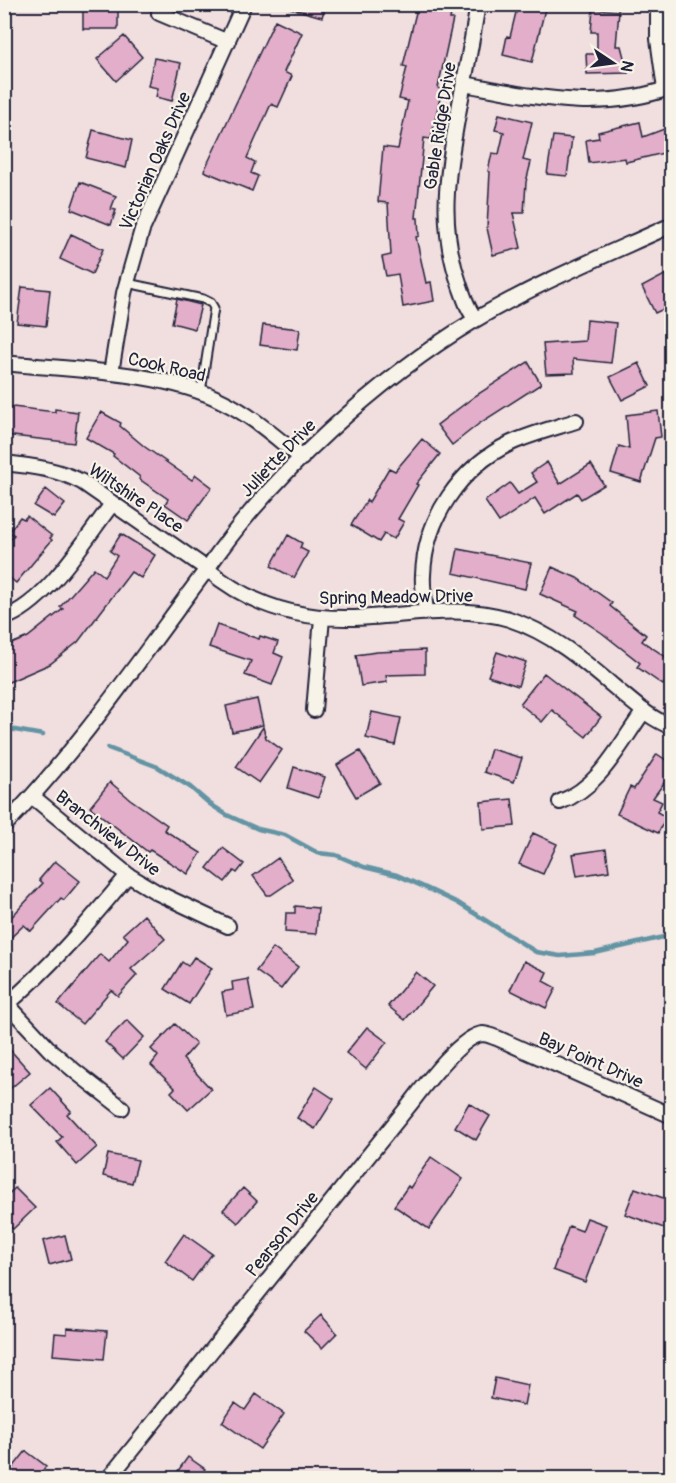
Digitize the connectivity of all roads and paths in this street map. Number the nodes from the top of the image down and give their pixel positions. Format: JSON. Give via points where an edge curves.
{"nodes":[{"id":1,"x":244,"y":4,"type":"edge"},
{"id":2,"x":478,"y":4,"type":"edge"},
{"id":3,"x":658,"y":4,"type":"edge"},
{"id":4,"x":159,"y":13,"type":"dead end"},
{"id":5,"x":228,"y":42,"type":"junction"},
{"id":6,"x":464,"y":84,"type":"junction"},
{"id":7,"x":668,"y":88,"type":"edge"},
{"id":8,"x":672,"y":225,"type":"edge"},
{"id":9,"x":127,"y":283,"type":"junction"},
{"id":10,"x":476,"y":319,"type":"junction"},
{"id":11,"x":4,"y":363,"type":"edge"},
{"id":12,"x":111,"y":373,"type":"junction"},
{"id":13,"x":201,"y":392,"type":"junction"},
{"id":14,"x":576,"y":421,"type":"dead end"},
{"id":15,"x":302,"y":458,"type":"junction"},
{"id":16,"x":4,"y":463,"type":"edge"},
{"id":17,"x":112,"y":504,"type":"junction"},
{"id":18,"x":207,"y":569,"type":"junction"},
{"id":19,"x":426,"y":612,"type":"junction"},
{"id":20,"x":4,"y":618,"type":"edge"},
{"id":21,"x":322,"y":618,"type":"junction"},
{"id":22,"x":314,"y":710,"type":"dead end"},
{"id":23,"x":644,"y":711,"type":"junction"},
{"id":24,"x":672,"y":727,"type":"edge"},
{"id":25,"x":33,"y":797,"type":"junction"},
{"id":26,"x":560,"y":802,"type":"dead end"},
{"id":27,"x":4,"y":826,"type":"edge"},
{"id":28,"x":128,"y":875,"type":"junction"},
{"id":29,"x":228,"y":926,"type":"dead end"},
{"id":30,"x":6,"y":1006,"type":"edge"},
{"id":31,"x":497,"y":1038,"type":"joint"},
{"id":32,"x":122,"y":1108,"type":"dead end"},
{"id":33,"x":672,"y":1116,"type":"edge"},
{"id":34,"x":109,"y":1479,"type":"edge"}],
"edges":[{"from":1,"to":5,"type":"street","name":"Victorian Oaks Drive"},
{"from":2,"to":6,"type":"street","name":"Gable Ridge Drive"},
{"from":3,"to":7,"type":"street","via":[[658,39]]},
{"from":4,"to":5,"type":"street"},
{"from":5,"to":9,"type":"street","name":"Victorian Oaks Drive","via":[[142,230]]},
{"from":6,"to":7,"type":"street","via":[[590,103]]},
{"from":6,"to":10,"type":"street","name":"Gable Ridge Drive","via":[[447,178],[446,213],[454,270]]},
{"from":8,"to":10,"type":"street","name":"Juliette Drive"},
{"from":9,"to":12,"type":"street","name":"Victorian Oaks Drive"},
{"from":9,"to":13,"type":"lane","via":[[212,303]]},
{"from":10,"to":15,"type":"street","name":"Juliette Drive","via":[[428,349]]},
{"from":11,"to":12,"type":"street","name":"Cook Road"},
{"from":12,"to":13,"type":"street","name":"Cook Road"},
{"from":13,"to":15,"type":"street","name":"Cook Road","via":[[251,417]]},
{"from":14,"to":19,"type":"street","via":[[494,452],[459,482],[433,525],[426,550],[422,576]]},
{"from":15,"to":18,"type":"street","name":"Juliette Drive","via":[[259,502]]},
{"from":16,"to":17,"type":"street","name":"Wiltshire Place","via":[[65,473]]},
{"from":17,"to":18,"type":"street","name":"Wiltshire Place"},
{"from":17,"to":20,"type":"street","via":[[44,593]]},
{"from":18,"to":21,"type":"street","name":"Spring Meadow Drive","via":[[259,602],[297,615]]},
{"from":18,"to":25,"type":"street","name":"Juliette Drive"},
{"from":19,"to":21,"type":"street","name":"Spring Meadow Drive"},
{"from":19,"to":23,"type":"street","name":"Spring Meadow Drive","via":[[485,613],[533,629],[576,655]]},
{"from":21,"to":22,"type":"street"},
{"from":23,"to":24,"type":"street","name":"Spring Meadow Drive"},
{"from":23,"to":26,"type":"street","via":[[598,776],[585,789]]},
{"from":25,"to":27,"type":"street","name":"Juliette Drive"},
{"from":25,"to":28,"type":"street","name":"Branchview Drive"},
{"from":28,"to":29,"type":"street","name":"Branchview Drive"},
{"from":28,"to":30,"type":"street","via":[[101,909]]},
{"from":30,"to":32,"type":"street","via":[[50,1050]]},
{"from":31,"to":33,"type":"street","name":"Bay Point Drive"},
{"from":31,"to":34,"type":"street","name":"Pearson Drive","via":[[483,1034],[454,1052]]}]}
